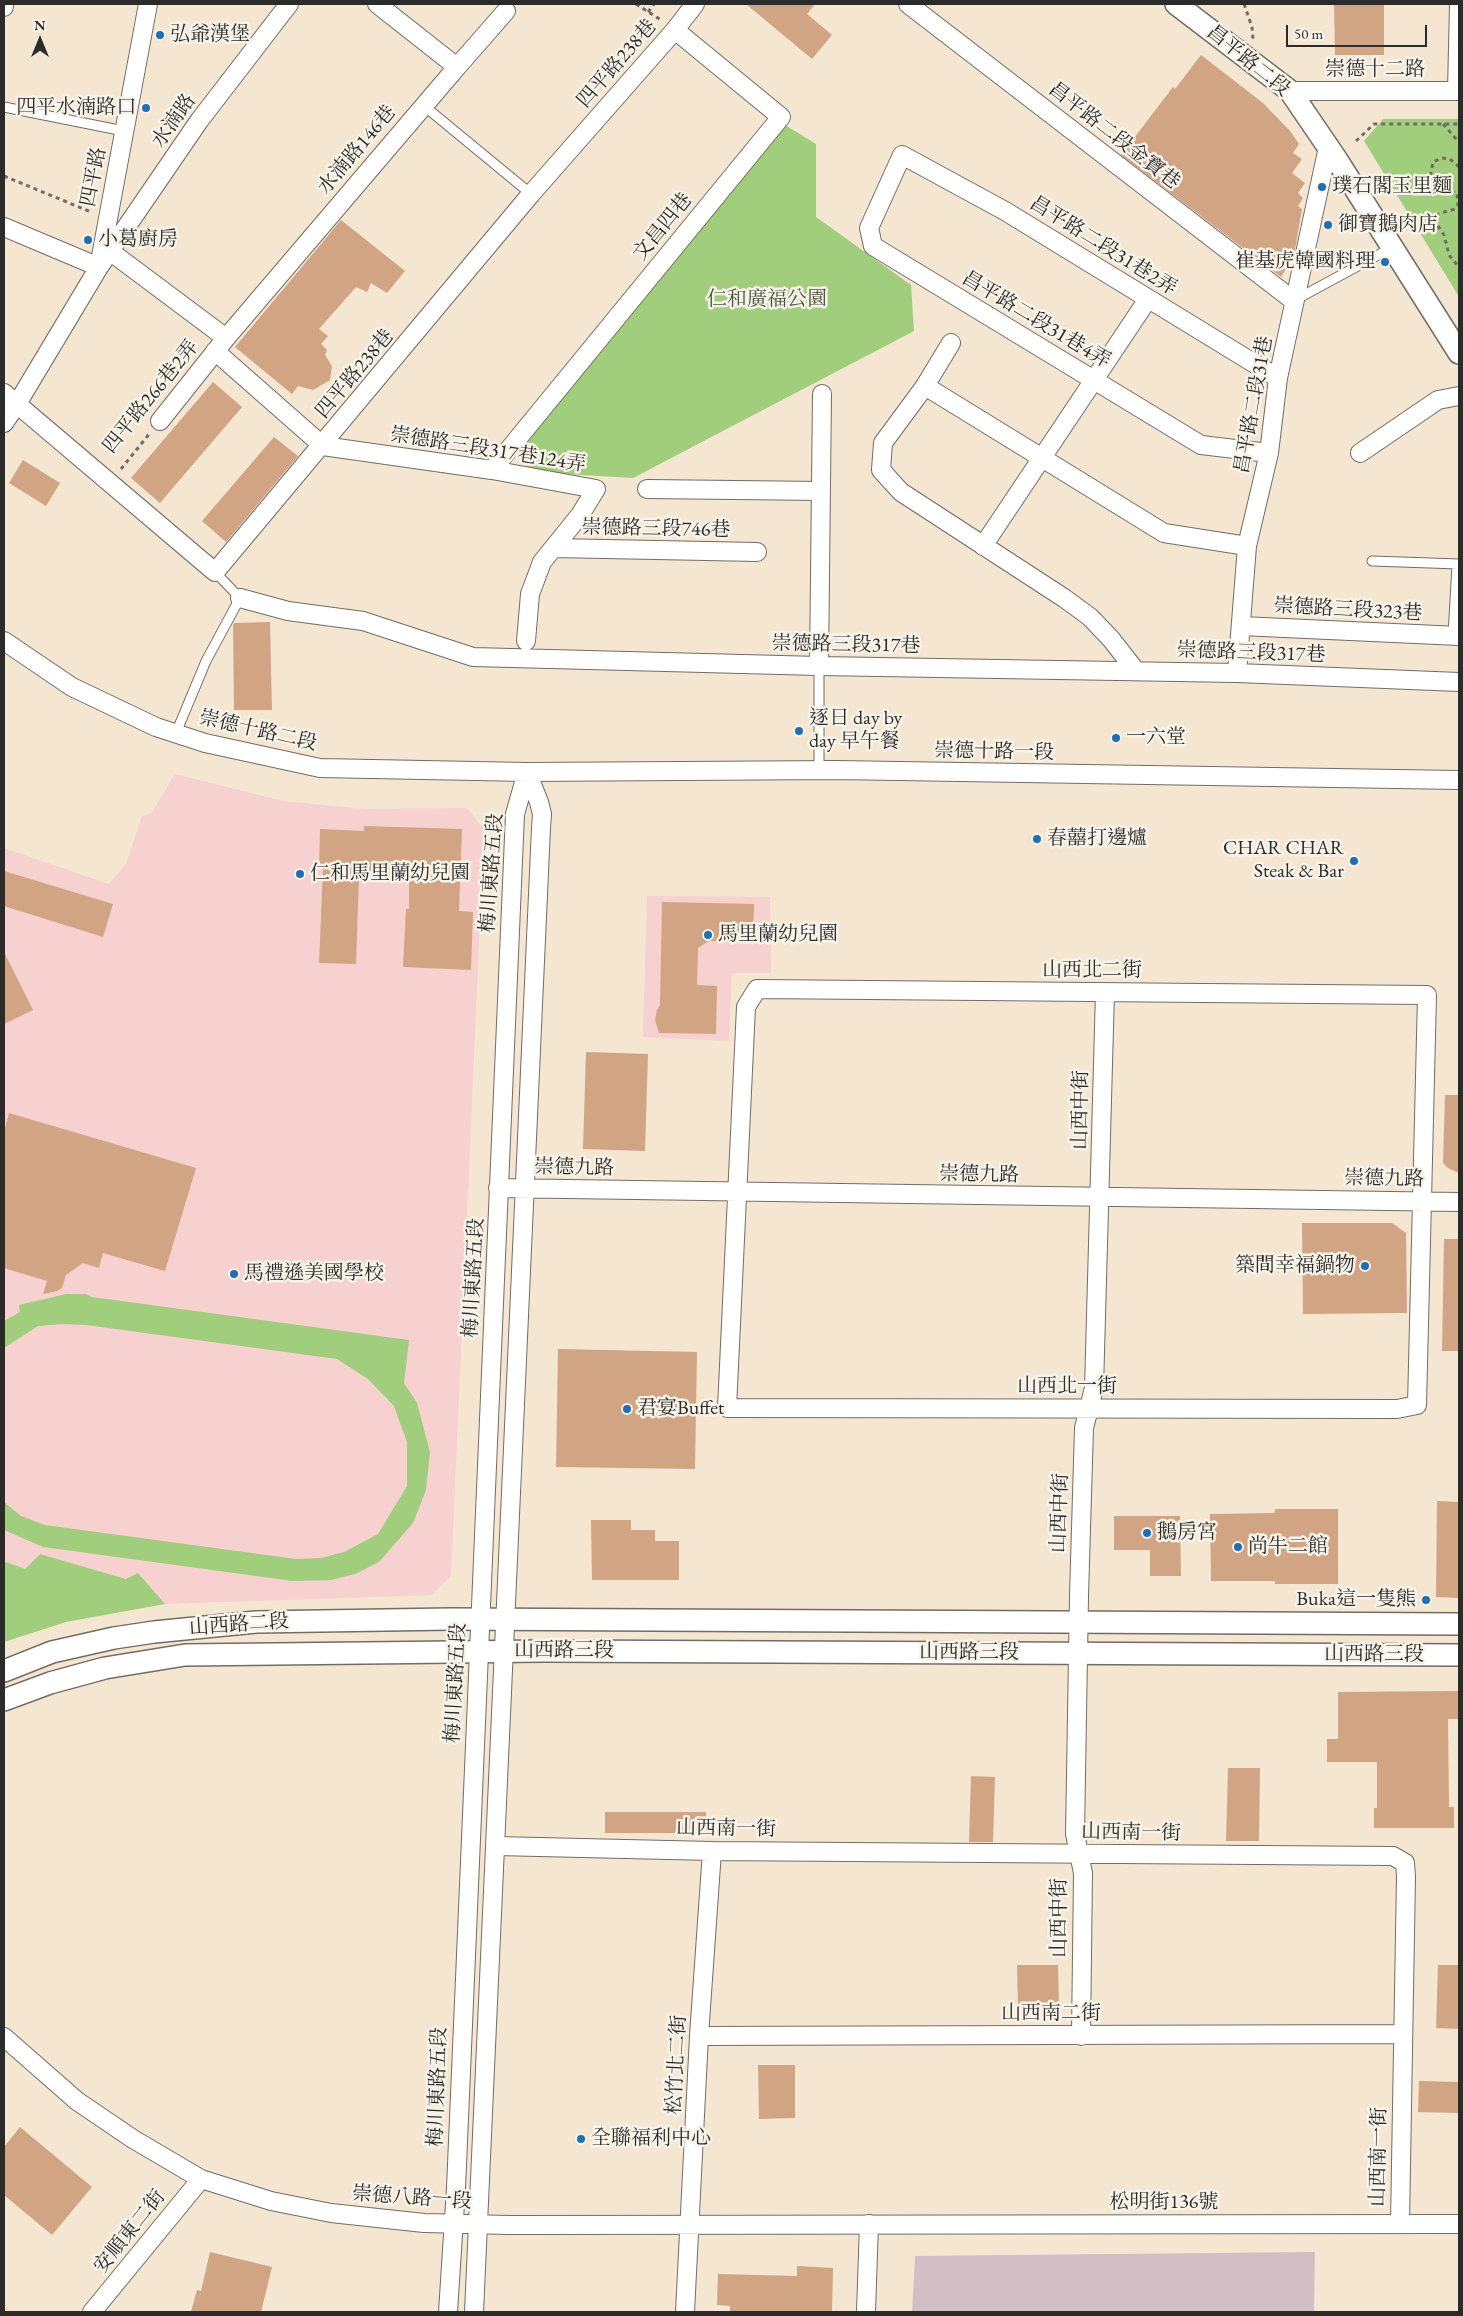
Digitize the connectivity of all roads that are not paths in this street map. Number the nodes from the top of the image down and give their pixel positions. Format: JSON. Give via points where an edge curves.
{"nodes":[{"id":1,"x":148,"y":4,"type":"edge"},
{"id":2,"x":289,"y":4,"type":"edge"},
{"id":3,"x":377,"y":4,"type":"edge"},
{"id":4,"x":696,"y":4,"type":"edge"},
{"id":5,"x":908,"y":4,"type":"edge"},
{"id":6,"x":1176,"y":4,"type":"edge"},
{"id":7,"x":1459,"y":4,"type":"edge"},
{"id":8,"x":506,"y":10,"type":"dead end"},
{"id":9,"x":675,"y":30,"type":"junction"},
{"id":10,"x":457,"y":67,"type":"junction"},
{"id":11,"x":1290,"y":91,"type":"junction"},
{"id":12,"x":1458,"y":91,"type":"edge"},
{"id":13,"x":423,"y":104,"type":"junction"},
{"id":14,"x":4,"y":107,"type":"edge"},
{"id":15,"x":124,"y":131,"type":"junction"},
{"id":16,"x":1328,"y":147,"type":"junction"},
{"id":17,"x":902,"y":155,"type":"joint"},
{"id":18,"x":531,"y":194,"type":"junction"},
{"id":19,"x":4,"y":227,"type":"edge"},
{"id":20,"x":1391,"y":248,"type":"junction"},
{"id":21,"x":111,"y":252,"type":"junction"},
{"id":22,"x":99,"y":266,"type":"junction"},
{"id":23,"x":1148,"y":299,"type":"junction"},
{"id":24,"x":1294,"y":301,"type":"junction"},
{"id":25,"x":952,"y":343,"type":"dead end"},
{"id":26,"x":221,"y":345,"type":"junction"},
{"id":27,"x":1459,"y":353,"type":"edge"},
{"id":28,"x":1278,"y":378,"type":"junction"},
{"id":29,"x":1094,"y":380,"type":"junction"},
{"id":30,"x":925,"y":386,"type":"junction"},
{"id":31,"x":822,"y":394,"type":"dead end"},
{"id":32,"x":1459,"y":396,"type":"edge"},
{"id":33,"x":10,"y":398,"type":"edge"},
{"id":34,"x":160,"y":421,"type":"road end"},
{"id":35,"x":4,"y":423,"type":"edge"},
{"id":36,"x":323,"y":446,"type":"junction"},
{"id":37,"x":1269,"y":453,"type":"junction"},
{"id":38,"x":1360,"y":453,"type":"dead end"},
{"id":39,"x":1042,"y":458,"type":"junction"},
{"id":40,"x":492,"y":470,"type":"junction"},
{"id":41,"x":647,"y":489,"type":"dead end"},
{"id":42,"x":821,"y":491,"type":"junction"},
{"id":43,"x":983,"y":546,"type":"junction"},
{"id":44,"x":1247,"y":546,"type":"junction"},
{"id":45,"x":554,"y":548,"type":"junction"},
{"id":46,"x":757,"y":552,"type":"dead end"},
{"id":47,"x":1372,"y":561,"type":"dead end"},
{"id":48,"x":1458,"y":564,"type":"edge"},
{"id":49,"x":215,"y":572,"type":"junction"},
{"id":50,"x":240,"y":598,"type":"junction"},
{"id":51,"x":1241,"y":626,"type":"junction"},
{"id":52,"x":1456,"y":636,"type":"edge"},
{"id":53,"x":4,"y":641,"type":"edge"},
{"id":54,"x":526,"y":641,"type":"dead end"},
{"id":55,"x":819,"y":666,"type":"junction"},
{"id":56,"x":1136,"y":671,"type":"junction"},
{"id":57,"x":1237,"y":673,"type":"junction"},
{"id":58,"x":1459,"y":682,"type":"edge"},
{"id":59,"x":176,"y":733,"type":"junction"},
{"id":60,"x":819,"y":770,"type":"junction"},
{"id":61,"x":527,"y":772,"type":"junction"},
{"id":62,"x":1459,"y":780,"type":"edge"},
{"id":63,"x":1105,"y":992,"type":"junction"},
{"id":64,"x":498,"y":1188,"type":"junction"},
{"id":65,"x":525,"y":1189,"type":"junction"},
{"id":66,"x":737,"y":1192,"type":"junction"},
{"id":67,"x":1100,"y":1198,"type":"junction"},
{"id":68,"x":1422,"y":1200,"type":"junction"},
{"id":69,"x":1459,"y":1202,"type":"edge"},
{"id":70,"x":1087,"y":1409,"type":"junction"},
{"id":71,"x":480,"y":1619,"type":"junction"},
{"id":72,"x":506,"y":1619,"type":"junction"},
{"id":73,"x":1080,"y":1623,"type":"junction"},
{"id":74,"x":1459,"y":1624,"type":"edge"},
{"id":75,"x":478,"y":1651,"type":"junction"},
{"id":76,"x":504,"y":1651,"type":"junction"},
{"id":77,"x":1079,"y":1654,"type":"junction"},
{"id":78,"x":1459,"y":1656,"type":"edge"},
{"id":79,"x":4,"y":1671,"type":"edge"},
{"id":80,"x":4,"y":1700,"type":"edge"},
{"id":81,"x":496,"y":1846,"type":"junction"},
{"id":82,"x":712,"y":1850,"type":"junction"},
{"id":83,"x":1078,"y":1854,"type":"junction"},
{"id":84,"x":1402,"y":2034,"type":"junction"},
{"id":85,"x":699,"y":2036,"type":"junction"},
{"id":86,"x":1081,"y":2036,"type":"junction"},
{"id":87,"x":4,"y":2037,"type":"edge"},
{"id":88,"x":201,"y":2179,"type":"junction"},
{"id":89,"x":1400,"y":2223,"type":"junction"},
{"id":90,"x":453,"y":2224,"type":"junction"},
{"id":91,"x":478,"y":2224,"type":"junction"},
{"id":92,"x":690,"y":2224,"type":"junction"},
{"id":93,"x":869,"y":2224,"type":"junction"},
{"id":94,"x":1459,"y":2224,"type":"edge"},
{"id":95,"x":92,"y":2312,"type":"edge"},
{"id":96,"x":448,"y":2312,"type":"edge"},
{"id":97,"x":474,"y":2312,"type":"edge"},
{"id":98,"x":685,"y":2312,"type":"edge"},
{"id":99,"x":866,"y":2312,"type":"edge"}],
"edges":[{"from":1,"to":15,"type":"street","name":"四平路"},
{"from":2,"to":21,"type":"street","name":"水湳路","via":[[200,121]]},
{"from":3,"to":10,"type":"street"},
{"from":4,"to":9,"type":"street","name":"四平路238巷"},
{"from":5,"to":24,"type":"street","name":"昌平路二段金寶巷"},
{"from":6,"to":11,"type":"street","name":"昌平路二段"},
{"from":7,"to":12,"type":"street"},
{"from":8,"to":10,"type":"street","name":"水湳路146巷"},
{"from":9,"to":18,"type":"street","name":"四平路238巷"},
{"from":9,"to":40,"type":"street","name":"文昌四巷","via":[[781,117]]},
{"from":10,"to":13,"type":"street","name":"水湳路146巷"},
{"from":11,"to":12,"type":"street","name":"崇德十二路"},
{"from":11,"to":16,"type":"street","name":"昌平路二段"},
{"from":13,"to":18,"type":"lane"},
{"from":13,"to":26,"type":"street","name":"水湳路146巷"},
{"from":14,"to":15,"type":"lane"},
{"from":15,"to":22,"type":"street","name":"四平路"},
{"from":16,"to":20,"type":"street","name":"昌平路二段"},
{"from":16,"to":24,"type":"street","name":"昌平路二段31巷"},
{"from":17,"to":23,"type":"street","name":"昌平路二段31巷2弄","via":[[1005,211]]},
{"from":17,"to":29,"type":"street","name":"昌平路二段31巷4弄","via":[[869,228],[873,246]]},
{"from":18,"to":36,"type":"street","name":"四平路238巷"},
{"from":19,"to":22,"type":"street"},
{"from":20,"to":24,"type":"lane"},
{"from":20,"to":27,"type":"street","name":"昌平路二段"},
{"from":21,"to":22,"type":"street","name":"水湳路"},
{"from":21,"to":26,"type":"street"},
{"from":22,"to":33,"type":"street","name":"四平路"},
{"from":23,"to":28,"type":"street","name":"昌平路二段31巷2弄"},
{"from":23,"to":29,"type":"street"},
{"from":24,"to":28,"type":"street","name":"昌平路二段31巷"},
{"from":25,"to":30,"type":"street"},
{"from":26,"to":34,"type":"street","name":"四平路266巷2弄"},
{"from":26,"to":36,"type":"street"},
{"from":28,"to":37,"type":"street","name":"昌平路二段31巷"},
{"from":29,"to":37,"type":"street","name":"昌平路二段31巷4弄","via":[[1201,445]]},
{"from":29,"to":39,"type":"street"},
{"from":30,"to":39,"type":"street"},
{"from":30,"to":43,"type":"street","via":[[883,443],[881,470],[901,492]]},
{"from":31,"to":42,"type":"street"},
{"from":32,"to":38,"type":"street","via":[[1438,400]]},
{"from":33,"to":35,"type":"street","name":"四平路"},
{"from":33,"to":49,"type":"street"},
{"from":36,"to":40,"type":"street","name":"崇德路三段317巷124弄"},
{"from":36,"to":49,"type":"street","name":"四平路238巷"},
{"from":37,"to":44,"type":"street","name":"昌平路二段31巷"},
{"from":39,"to":43,"type":"street"},
{"from":39,"to":44,"type":"street","via":[[1164,533]]},
{"from":40,"to":45,"type":"street","name":"崇德路三段317巷124弄","via":[[596,489]]},
{"from":41,"to":42,"type":"street"},
{"from":42,"to":55,"type":"street"},
{"from":43,"to":56,"type":"street","via":[[1090,617]]},
{"from":44,"to":51,"type":"street","name":"昌平路二段31巷"},
{"from":45,"to":46,"type":"street","name":"崇德路三段746巷"},
{"from":45,"to":54,"type":"street","name":"崇德路三段317巷124弄","via":[[542,562],[530,594]]},
{"from":47,"to":48,"type":"lane","name":"崇德路三段323巷"},
{"from":48,"to":52,"type":"lane","name":"崇德路三段323巷"},
{"from":49,"to":50,"type":"lane"},
{"from":50,"to":55,"type":"street","name":"崇德路三段317巷","via":[[288,611],[363,621],[473,657]]},
{"from":50,"to":59,"type":"lane","via":[[206,661]]},
{"from":51,"to":52,"type":"street","name":"崇德路三段323巷"},
{"from":51,"to":57,"type":"street","name":"昌平路二段31巷"},
{"from":53,"to":59,"type":"street","name":"崇德十路二段","via":[[72,687],[143,722]]},
{"from":55,"to":56,"type":"street","name":"崇德路三段317巷"},
{"from":55,"to":60,"type":"lane"},
{"from":56,"to":57,"type":"street","name":"崇德路三段317巷"},
{"from":57,"to":58,"type":"street","name":"崇德路三段317巷"},
{"from":59,"to":61,"type":"street","name":"崇德十路二段","via":[[205,743],[320,768]]},
{"from":60,"to":61,"type":"street","name":"崇德十路一段"},
{"from":60,"to":62,"type":"street","name":"崇德十路一段"},
{"from":61,"to":64,"type":"street","name":"梅川東路五段","via":[[515,814]]},
{"from":61,"to":65,"type":"street","via":[[542,814]]},
{"from":63,"to":66,"type":"street","name":"山西北二街","via":[[757,989],[746,1007]]},
{"from":63,"to":67,"type":"street","name":"山西中街"},
{"from":63,"to":68,"type":"street","name":"山西北二街","via":[[1427,994]]},
{"from":64,"to":65,"type":"street","name":"崇德九路"},
{"from":64,"to":71,"type":"street","name":"梅川東路五段"},
{"from":65,"to":66,"type":"street","name":"崇德九路"},
{"from":65,"to":72,"type":"street"},
{"from":66,"to":67,"type":"street","name":"崇德九路"},
{"from":66,"to":70,"type":"street","name":"山西北一街","via":[[727,1408]]},
{"from":67,"to":68,"type":"street","name":"崇德九路"},
{"from":67,"to":70,"type":"street","name":"山西中街","via":[[1094,1388]]},
{"from":68,"to":69,"type":"street","name":"崇德九路"},
{"from":68,"to":70,"type":"street","name":"山西北一街","via":[[1417,1405],[1396,1409]]},
{"from":70,"to":73,"type":"street","name":"山西中街"},
{"from":71,"to":72,"type":"street","name":"山西路三段"},
{"from":71,"to":75,"type":"street","name":"梅川東路五段"},
{"from":71,"to":79,"type":"street","name":"山西路二段","via":[[256,1622],[154,1632],[52,1652]]},
{"from":72,"to":73,"type":"street","name":"山西路三段"},
{"from":72,"to":76,"type":"street"},
{"from":73,"to":74,"type":"street","name":"山西路三段"},
{"from":73,"to":77,"type":"street","name":"山西中街"},
{"from":75,"to":76,"type":"street","name":"山西路三段"},
{"from":75,"to":80,"type":"street","name":"山西路二段","via":[[185,1655],[105,1668]]},
{"from":75,"to":90,"type":"street","name":"梅川東路五段"},
{"from":76,"to":77,"type":"street","name":"山西路三段"},
{"from":76,"to":81,"type":"street"},
{"from":77,"to":78,"type":"street","name":"山西路三段"},
{"from":77,"to":83,"type":"street","name":"山西中街","via":[[1075,1834]]},
{"from":81,"to":82,"type":"street","name":"山西南一街"},
{"from":81,"to":91,"type":"street"},
{"from":82,"to":83,"type":"street","name":"山西南一街"},
{"from":82,"to":85,"type":"street","name":"松竹北二街"},
{"from":83,"to":84,"type":"street","name":"山西南一街","via":[[1393,1856],[1405,1863]]},
{"from":83,"to":86,"type":"street","name":"山西中街","via":[[1083,1873]]},
{"from":84,"to":86,"type":"street","name":"山西南二街"},
{"from":84,"to":89,"type":"street","name":"山西南一街"},
{"from":85,"to":86,"type":"street","name":"山西南二街"},
{"from":85,"to":92,"type":"street","name":"松竹北二街"},
{"from":87,"to":88,"type":"street","name":"崇德八路一段","via":[[78,2101],[133,2139]]},
{"from":88,"to":90,"type":"street","name":"崇德八路一段","via":[[271,2201],[331,2213]]},
{"from":88,"to":95,"type":"street","name":"安順東二街"},
{"from":89,"to":93,"type":"street","name":"松明街136號"},
{"from":89,"to":94,"type":"street","name":"松明街136號"},
{"from":90,"to":91,"type":"street","name":"崇德八路一段"},
{"from":90,"to":96,"type":"street","name":"梅川東路五段"},
{"from":91,"to":92,"type":"street","name":"崇德八路一段"},
{"from":91,"to":97,"type":"street"},
{"from":92,"to":93,"type":"street","name":"崇德八路一段"},
{"from":92,"to":98,"type":"street","name":"松竹北二街"},
{"from":93,"to":99,"type":"street"}]}
